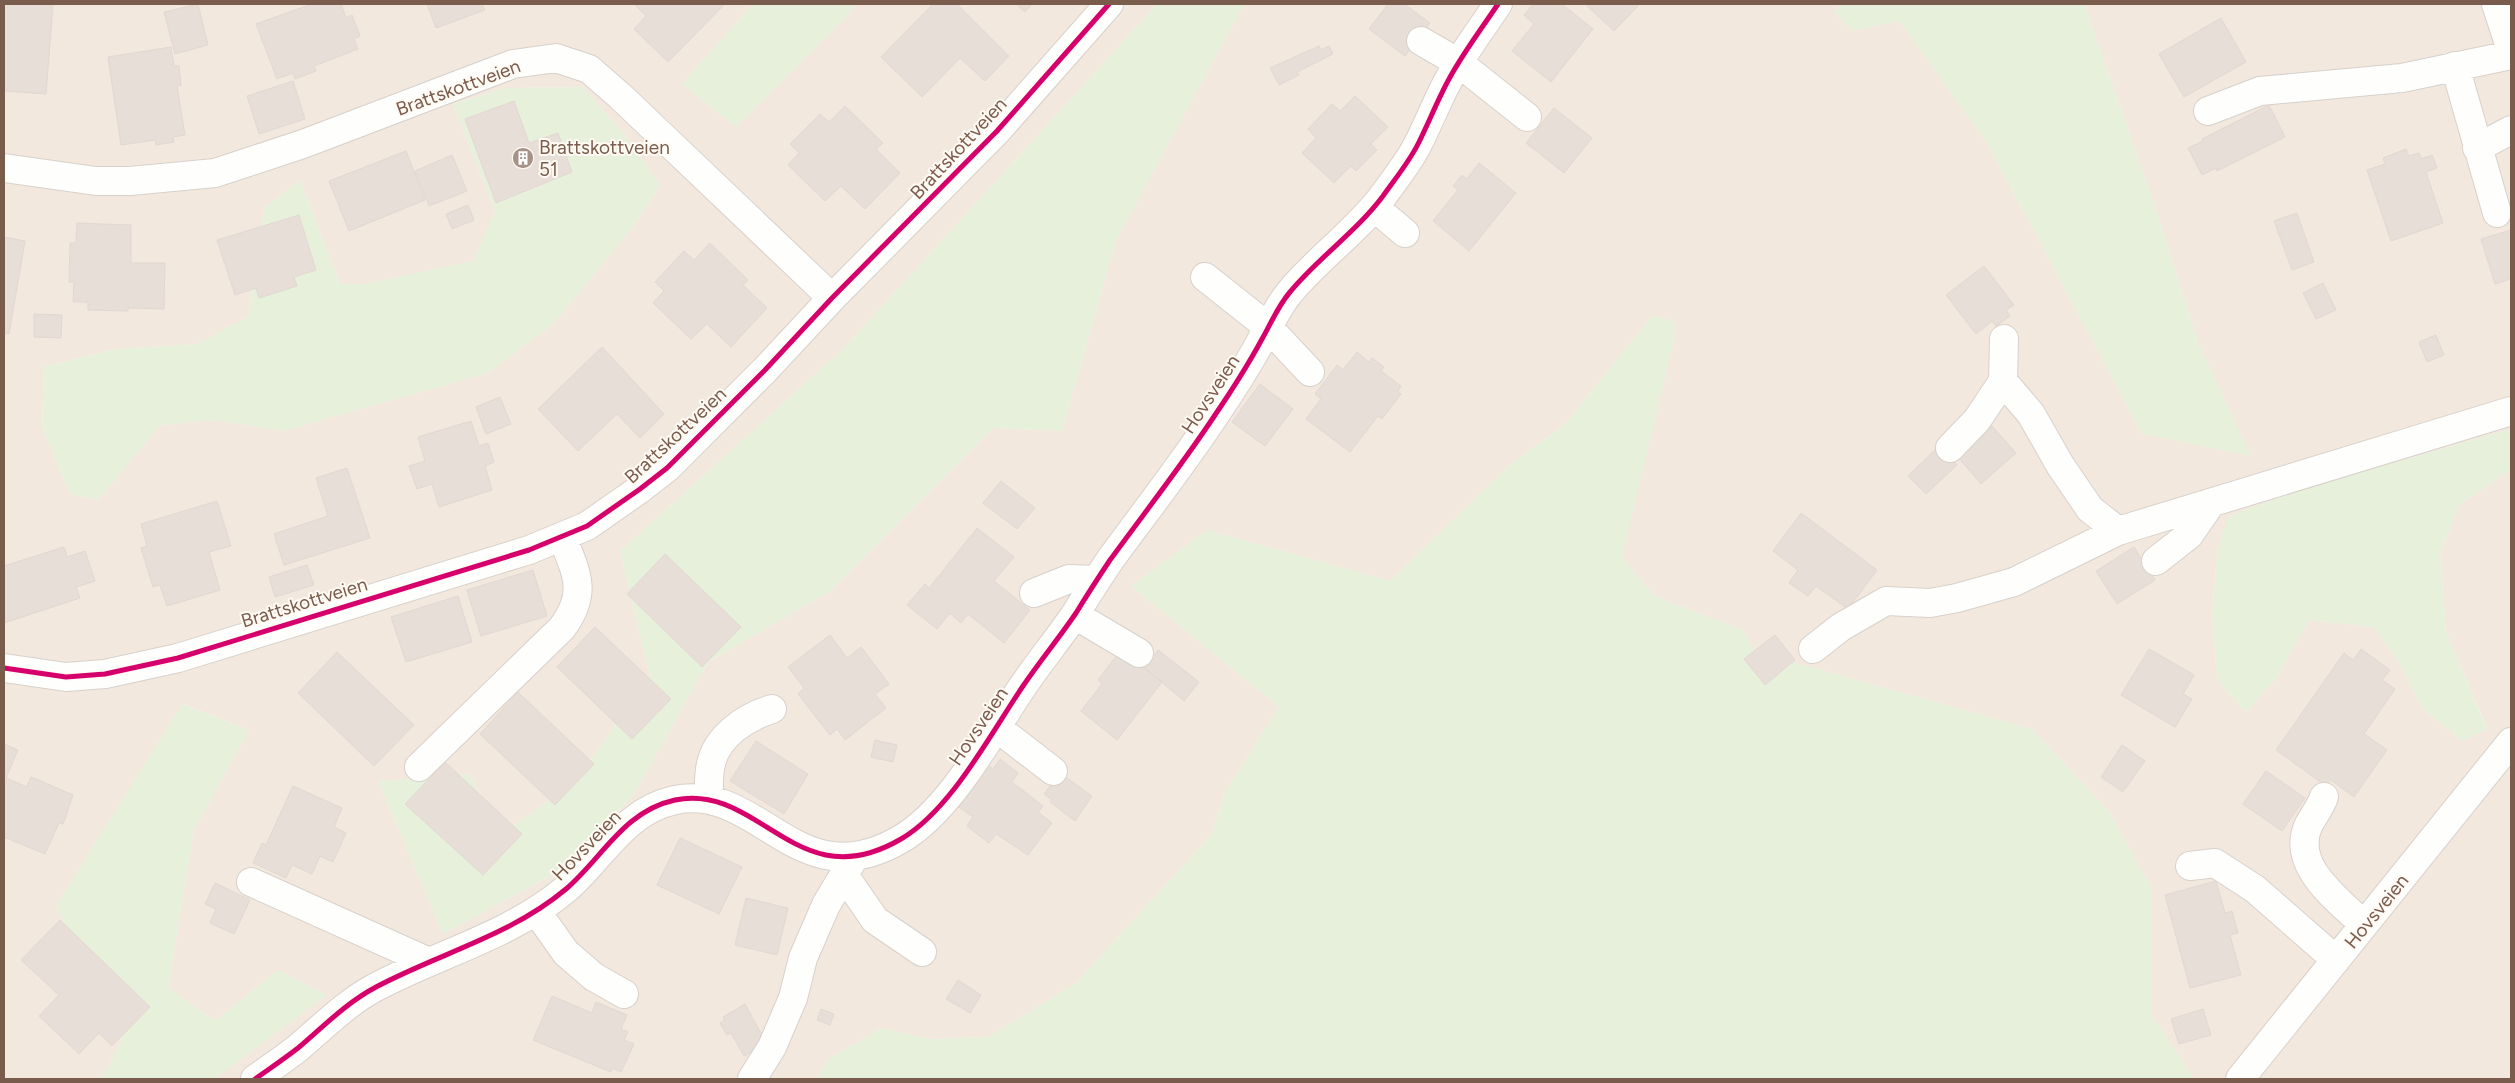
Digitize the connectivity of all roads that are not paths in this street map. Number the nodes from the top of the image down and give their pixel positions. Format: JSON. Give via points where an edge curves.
{"nodes":[{"id":1,"x":1109,"y":4,"type":"edge"},
{"id":2,"x":1498,"y":4,"type":"edge"},
{"id":3,"x":2496,"y":4,"type":"edge"},
{"id":4,"x":1421,"y":40,"type":"dead end"},
{"id":5,"x":2511,"y":50,"type":"edge"},
{"id":6,"x":2511,"y":54,"type":"edge"},
{"id":7,"x":1459,"y":63,"type":"junction"},
{"id":8,"x":2455,"y":66,"type":"junction"},
{"id":9,"x":2208,"y":111,"type":"dead end"},
{"id":10,"x":1527,"y":117,"type":"dead end"},
{"id":11,"x":2511,"y":130,"type":"edge"},
{"id":12,"x":2477,"y":148,"type":"junction"},
{"id":13,"x":4,"y":168,"type":"edge"},
{"id":14,"x":1374,"y":207,"type":"junction"},
{"id":15,"x":2497,"y":213,"type":"dead end"},
{"id":16,"x":1405,"y":233,"type":"dead end"},
{"id":17,"x":1205,"y":276,"type":"dead end"},
{"id":18,"x":832,"y":298,"type":"junction"},
{"id":19,"x":1268,"y":327,"type":"junction"},
{"id":20,"x":2004,"y":339,"type":"dead end"},
{"id":21,"x":1310,"y":372,"type":"dead end"},
{"id":22,"x":2003,"y":381,"type":"junction"},
{"id":23,"x":2511,"y":411,"type":"edge"},
{"id":24,"x":1950,"y":448,"type":"dead end"},
{"id":25,"x":2211,"y":503,"type":"junction"},
{"id":26,"x":2118,"y":531,"type":"junction"},
{"id":27,"x":562,"y":537,"type":"junction"},
{"id":28,"x":2156,"y":561,"type":"dead end"},
{"id":29,"x":1096,"y":580,"type":"junction"},
{"id":30,"x":1034,"y":593,"type":"dead end"},
{"id":31,"x":1075,"y":615,"type":"junction"},
{"id":32,"x":1812,"y":649,"type":"dead end"},
{"id":33,"x":1139,"y":653,"type":"dead end"},
{"id":34,"x":4,"y":668,"type":"edge"},
{"id":35,"x":772,"y":708,"type":"dead end"},
{"id":36,"x":996,"y":727,"type":"junction"},
{"id":37,"x":2511,"y":742,"type":"edge"},
{"id":38,"x":418,"y":767,"type":"dead end"},
{"id":39,"x":1053,"y":771,"type":"dead end"},
{"id":40,"x":2324,"y":798,"type":"dead end"},
{"id":41,"x":709,"y":800,"type":"junction"},
{"id":42,"x":850,"y":865,"type":"junction"},
{"id":43,"x":2190,"y":866,"type":"dead end"},
{"id":44,"x":251,"y":882,"type":"dead end"},
{"id":45,"x":537,"y":912,"type":"junction"},
{"id":46,"x":2364,"y":925,"type":"junction"},
{"id":47,"x":922,"y":952,"type":"dead end"},
{"id":48,"x":2336,"y":960,"type":"junction"},
{"id":49,"x":428,"y":962,"type":"junction"},
{"id":50,"x":624,"y":994,"type":"dead end"},
{"id":51,"x":255,"y":1079,"type":"edge"},
{"id":52,"x":752,"y":1079,"type":"edge"},
{"id":53,"x":2240,"y":1079,"type":"edge"}],
"edges":[{"from":1,"to":18,"type":"street","name":"Brattskottveien","via":[[998,131]]},
{"from":2,"to":7,"type":"street","name":"Hovsveien"},
{"from":3,"to":5,"type":"street"},
{"from":4,"to":7,"type":"street"},
{"from":6,"to":8,"type":"street"},
{"from":7,"to":10,"type":"street"},
{"from":7,"to":14,"type":"street","name":"Hovsveien","via":[[1448,79],[1415,150]]},
{"from":8,"to":9,"type":"street","via":[[2402,78],[2260,91]]},
{"from":8,"to":12,"type":"street"},
{"from":11,"to":12,"type":"street"},
{"from":12,"to":15,"type":"street"},
{"from":13,"to":18,"type":"street","name":"Brattskottveien","via":[[96,181],[215,173],[294,147],[513,64],[556,58],[589,69]]},
{"from":14,"to":16,"type":"street"},
{"from":14,"to":19,"type":"street","name":"Hovsveien","via":[[1290,292]]},
{"from":17,"to":19,"type":"street"},
{"from":18,"to":27,"type":"street","name":"Brattskottveien","via":[[667,468],[587,526]]},
{"from":19,"to":21,"type":"street"},
{"from":19,"to":29,"type":"street","name":"Hovsveien","via":[[1213,419]]},
{"from":20,"to":22,"type":"street"},
{"from":22,"to":24,"type":"street","via":[[1978,420]]},
{"from":22,"to":26,"type":"street","via":[[2031,414],[2090,510]]},
{"from":23,"to":25,"type":"street"},
{"from":25,"to":26,"type":"street"},
{"from":25,"to":28,"type":"street","via":[[2189,535]]},
{"from":26,"to":32,"type":"street","via":[[2014,582],[1930,603],[1886,601],[1841,626]]},
{"from":27,"to":34,"type":"street","name":"Brattskottveien","via":[[529,550],[141,667],[66,677]]},
{"from":27,"to":38,"type":"street","via":[[580,586],[571,615],[562,628]]},
{"from":29,"to":30,"type":"street","via":[[1069,579]]},
{"from":29,"to":31,"type":"street","name":"Hovsveien"},
{"from":31,"to":33,"type":"street"},
{"from":31,"to":36,"type":"street","name":"Hovsveien"},
{"from":35,"to":41,"type":"street","via":[[756,714],[725,736],[711,764]]},
{"from":36,"to":39,"type":"street"},
{"from":36,"to":42,"type":"street","name":"Hovsveien","via":[[966,772],[918,828]]},
{"from":37,"to":46,"type":"street","name":"Hovsveien"},
{"from":40,"to":46,"type":"street","via":[[2308,825],[2304,852],[2312,871]]},
{"from":41,"to":42,"type":"street","name":"Hovsveien","via":[[729,806],[816,853]]},
{"from":41,"to":45,"type":"street","name":"Hovsveien","via":[[682,799],[658,804],[636,816],[580,877]]},
{"from":42,"to":47,"type":"street","via":[[875,920]]},
{"from":42,"to":52,"type":"street","via":[[826,905],[803,958],[793,998],[772,1047]]},
{"from":43,"to":48,"type":"street","via":[[2215,863],[2247,884]]},
{"from":44,"to":49,"type":"street"},
{"from":45,"to":49,"type":"street","name":"Hovsveien","via":[[513,926]]},
{"from":45,"to":50,"type":"street","via":[[566,953],[594,977]]},
{"from":46,"to":48,"type":"street","name":"Hovsveien"},
{"from":48,"to":53,"type":"street","name":"Hovsveien"},
{"from":49,"to":51,"type":"street","name":"Hovsveien","via":[[372,989],[335,1014]]}]}
